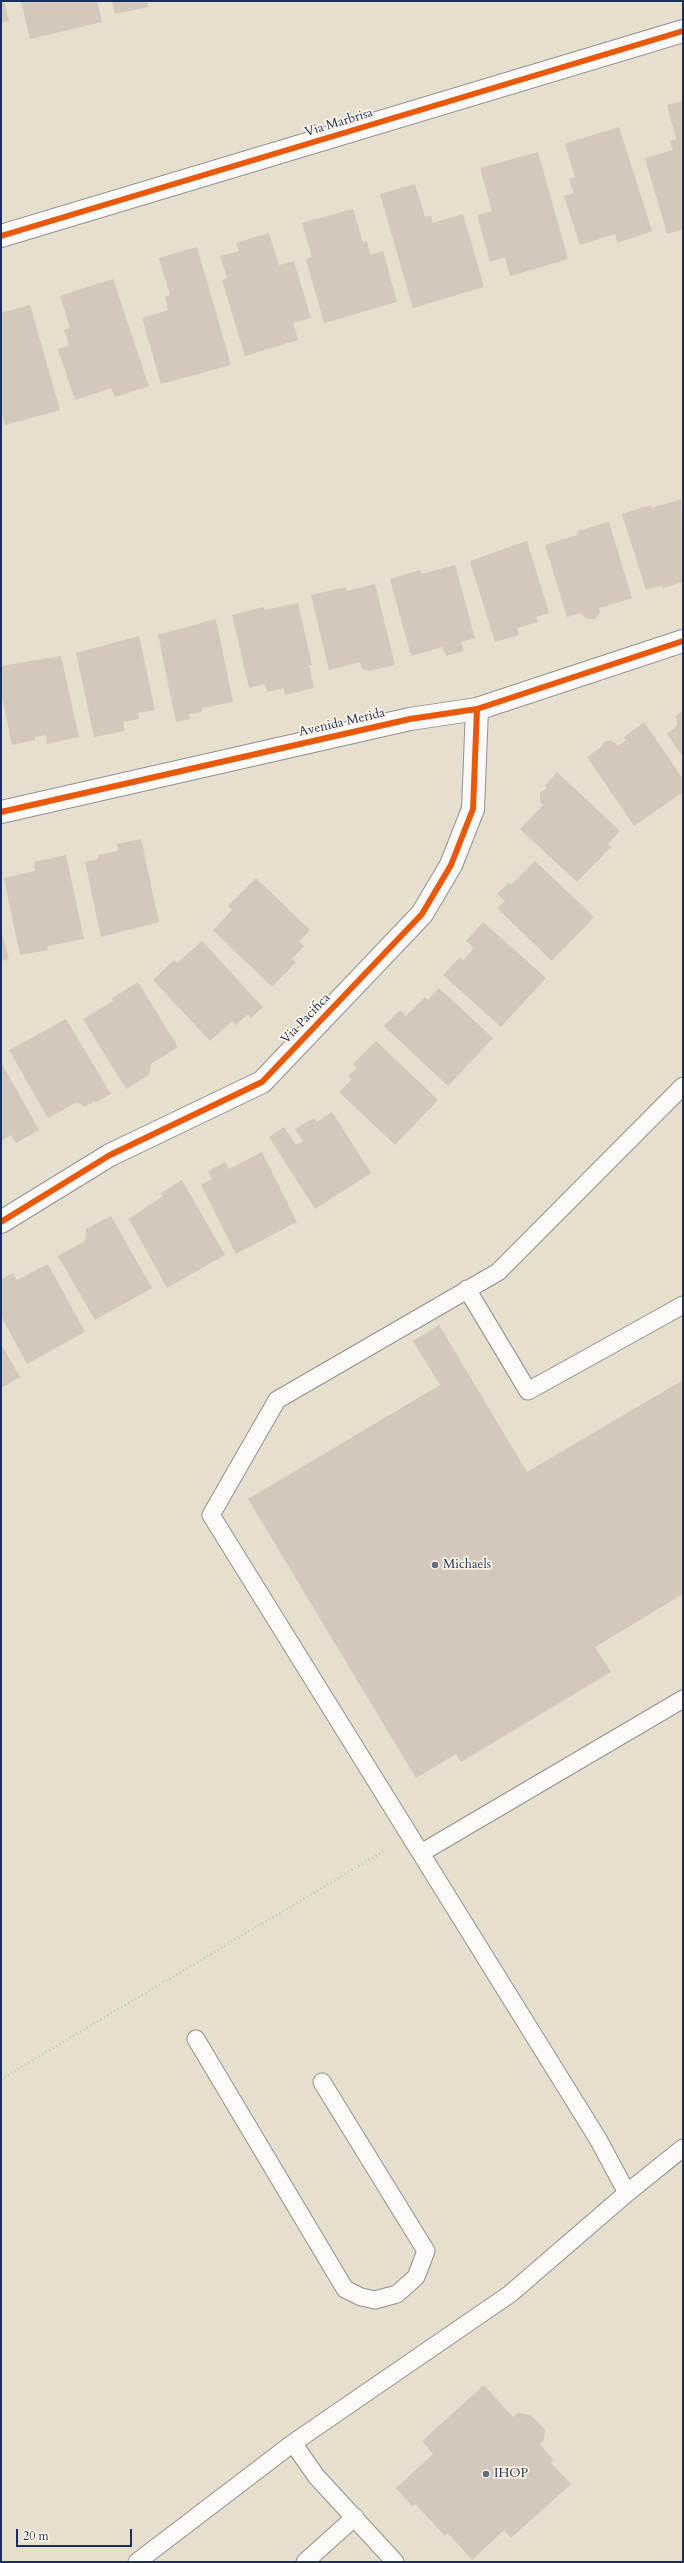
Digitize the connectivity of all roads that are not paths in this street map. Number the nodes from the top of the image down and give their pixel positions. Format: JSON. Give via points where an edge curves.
{"nodes":[{"id":1,"x":683,"y":31,"type":"edge"},
{"id":2,"x":1,"y":236,"type":"edge"},
{"id":3,"x":683,"y":641,"type":"edge"},
{"id":4,"x":478,"y":709,"type":"junction"},
{"id":5,"x":1,"y":812,"type":"edge"},
{"id":6,"x":683,"y":1086,"type":"edge"},
{"id":7,"x":1,"y":1222,"type":"edge"},
{"id":8,"x":467,"y":1290,"type":"junction"},
{"id":9,"x":683,"y":1305,"type":"edge"},
{"id":10,"x":683,"y":1699,"type":"edge"},
{"id":11,"x":421,"y":1853,"type":"junction"},
{"id":12,"x":196,"y":2039,"type":"dead end"},
{"id":13,"x":322,"y":2082,"type":"dead end"},
{"id":14,"x":683,"y":2148,"type":"edge"},
{"id":15,"x":628,"y":2193,"type":"junction"},
{"id":16,"x":293,"y":2443,"type":"junction"},
{"id":17,"x":355,"y":2517,"type":"junction"},
{"id":18,"x":137,"y":2562,"type":"edge"},
{"id":19,"x":305,"y":2562,"type":"edge"},
{"id":20,"x":395,"y":2562,"type":"edge"}],
"edges":[{"from":1,"to":2,"type":"street","name":"Via Marbrisa"},
{"from":3,"to":4,"type":"street","name":"Avenida Merida"},
{"from":4,"to":5,"type":"street","name":"Avenida Merida","via":[[410,719]]},
{"from":4,"to":7,"type":"street","name":"Via Pacifica","via":[[473,809],[451,866],[422,914],[262,1082],[110,1155]]},
{"from":6,"to":8,"type":"lane","via":[[498,1272]]},
{"from":8,"to":9,"type":"lane","via":[[528,1392]]},
{"from":8,"to":11,"type":"lane","via":[[277,1400],[211,1515]]},
{"from":10,"to":11,"type":"lane"},
{"from":11,"to":15,"type":"lane","via":[[598,2139]]},
{"from":12,"to":13,"type":"lane","via":[[345,2290],[375,2300],[397,2294],[416,2277],[426,2251]]},
{"from":14,"to":15,"type":"lane"},
{"from":15,"to":16,"type":"lane","via":[[510,2294]]},
{"from":16,"to":17,"type":"lane","via":[[316,2476]]},
{"from":16,"to":18,"type":"lane"},
{"from":17,"to":19,"type":"lane"},
{"from":17,"to":20,"type":"lane"}]}
